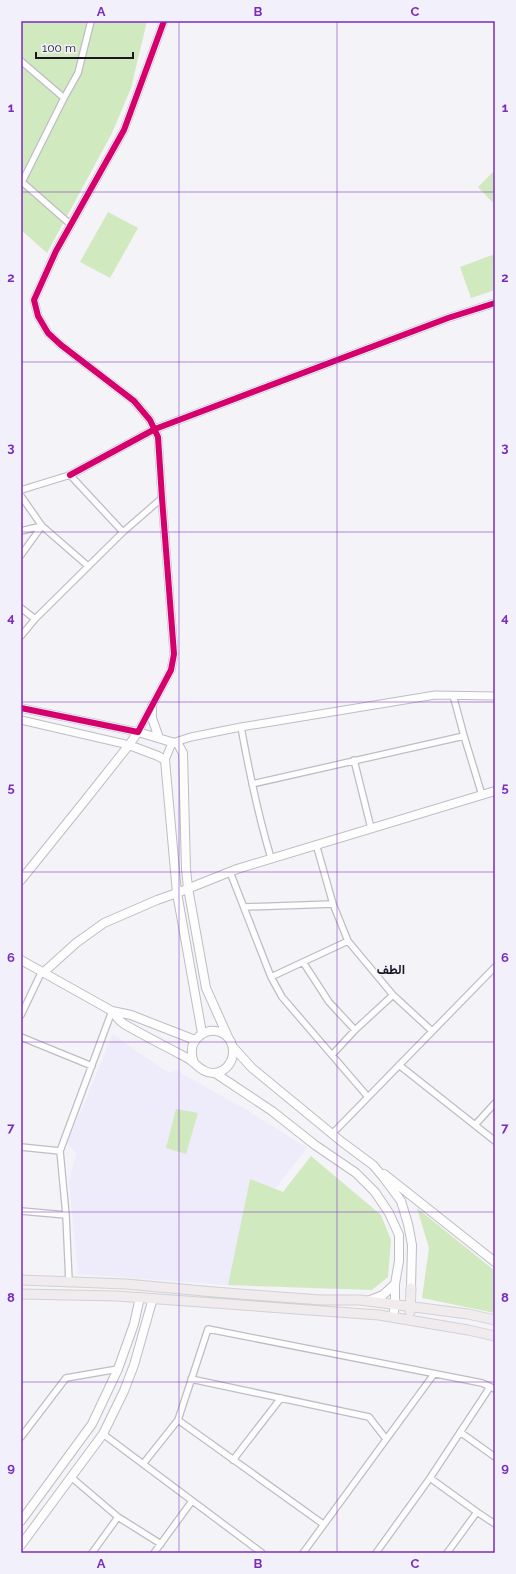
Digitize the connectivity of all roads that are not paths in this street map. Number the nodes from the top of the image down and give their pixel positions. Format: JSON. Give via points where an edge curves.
{"nodes":[{"id":1,"x":91,"y":21,"type":"edge"},
{"id":2,"x":164,"y":21,"type":"edge"},
{"id":3,"x":21,"y":61,"type":"edge"},
{"id":4,"x":64,"y":98,"type":"junction"},
{"id":5,"x":21,"y":182,"type":"edge"},
{"id":6,"x":70,"y":224,"type":"junction"},
{"id":7,"x":495,"y":303,"type":"edge"},
{"id":8,"x":155,"y":429,"type":"junction"},
{"id":9,"x":70,"y":475,"type":"junction"},
{"id":10,"x":21,"y":490,"type":"edge"},
{"id":11,"x":21,"y":496,"type":"edge"},
{"id":12,"x":162,"y":498,"type":"junction"},
{"id":13,"x":42,"y":526,"type":"junction"},
{"id":14,"x":21,"y":531,"type":"edge"},
{"id":15,"x":123,"y":532,"type":"junction"},
{"id":16,"x":21,"y":555,"type":"edge"},
{"id":17,"x":88,"y":566,"type":"junction"},
{"id":18,"x":21,"y":608,"type":"edge"},
{"id":19,"x":35,"y":619,"type":"junction"},
{"id":20,"x":21,"y":636,"type":"edge"},
{"id":21,"x":453,"y":695,"type":"junction"},
{"id":22,"x":495,"y":696,"type":"edge"},
{"id":23,"x":152,"y":706,"type":"junction"},
{"id":24,"x":21,"y":708,"type":"edge"},
{"id":25,"x":21,"y":720,"type":"edge"},
{"id":26,"x":241,"y":727,"type":"junction"},
{"id":27,"x":138,"y":732,"type":"junction"},
{"id":28,"x":464,"y":736,"type":"junction"},
{"id":29,"x":159,"y":738,"type":"junction"},
{"id":30,"x":172,"y":743,"type":"junction"},
{"id":31,"x":129,"y":746,"type":"junction"},
{"id":32,"x":165,"y":760,"type":"junction"},
{"id":33,"x":354,"y":760,"type":"junction"},
{"id":34,"x":252,"y":784,"type":"junction"},
{"id":35,"x":495,"y":790,"type":"edge"},
{"id":36,"x":482,"y":795,"type":"junction"},
{"id":37,"x":371,"y":828,"type":"junction"},
{"id":38,"x":316,"y":844,"type":"junction"},
{"id":39,"x":271,"y":858,"type":"junction"},
{"id":40,"x":230,"y":872,"type":"junction"},
{"id":41,"x":21,"y":880,"type":"edge"},
{"id":42,"x":188,"y":888,"type":"junction"},
{"id":43,"x":177,"y":893,"type":"junction"},
{"id":44,"x":333,"y":904,"type":"junction"},
{"id":45,"x":244,"y":907,"type":"junction"},
{"id":46,"x":348,"y":941,"type":"junction"},
{"id":47,"x":21,"y":960,"type":"edge"},
{"id":48,"x":303,"y":962,"type":"junction"},
{"id":49,"x":495,"y":967,"type":"edge"},
{"id":50,"x":43,"y":972,"type":"junction"},
{"id":51,"x":271,"y":976,"type":"junction"},
{"id":52,"x":393,"y":995,"type":"junction"},
{"id":53,"x":112,"y":1011,"type":"junction"},
{"id":54,"x":21,"y":1015,"type":"edge"},
{"id":55,"x":355,"y":1030,"type":"junction"},
{"id":56,"x":432,"y":1031,"type":"junction"},
{"id":57,"x":202,"y":1033,"type":"junction"},
{"id":58,"x":21,"y":1036,"type":"edge"},
{"id":59,"x":228,"y":1037,"type":"junction"},
{"id":60,"x":195,"y":1040,"type":"junction"},
{"id":61,"x":233,"y":1047,"type":"junction"},
{"id":62,"x":332,"y":1055,"type":"junction"},
{"id":63,"x":194,"y":1063,"type":"junction"},
{"id":64,"x":399,"y":1065,"type":"junction"},
{"id":65,"x":92,"y":1066,"type":"junction"},
{"id":66,"x":215,"y":1073,"type":"junction"},
{"id":67,"x":368,"y":1097,"type":"junction"},
{"id":68,"x":495,"y":1103,"type":"edge"},
{"id":69,"x":475,"y":1125,"type":"junction"},
{"id":70,"x":332,"y":1134,"type":"junction"},
{"id":71,"x":495,"y":1141,"type":"edge"},
{"id":72,"x":21,"y":1147,"type":"edge"},
{"id":73,"x":60,"y":1151,"type":"junction"},
{"id":74,"x":373,"y":1165,"type":"junction"},
{"id":75,"x":21,"y":1211,"type":"edge"},
{"id":76,"x":66,"y":1215,"type":"junction"},
{"id":77,"x":494,"y":1260,"type":"edge"},
{"id":78,"x":21,"y":1280,"type":"edge"},
{"id":79,"x":69,"y":1282,"type":"junction"},
{"id":80,"x":396,"y":1284,"type":"junction"},
{"id":81,"x":411,"y":1288,"type":"joint"},
{"id":82,"x":21,"y":1294,"type":"edge"},
{"id":83,"x":140,"y":1297,"type":"junction"},
{"id":84,"x":153,"y":1298,"type":"junction"},
{"id":85,"x":360,"y":1300,"type":"junction"},
{"id":86,"x":395,"y":1305,"type":"junction"},
{"id":87,"x":410,"y":1307,"type":"junction"},
{"id":88,"x":392,"y":1318,"type":"junction"},
{"id":89,"x":495,"y":1320,"type":"edge"},
{"id":90,"x":412,"y":1321,"type":"junction"},
{"id":91,"x":495,"y":1336,"type":"edge"},
{"id":92,"x":118,"y":1369,"type":"junction"},
{"id":93,"x":434,"y":1374,"type":"junction"},
{"id":94,"x":191,"y":1379,"type":"junction"},
{"id":95,"x":493,"y":1388,"type":"edge"},
{"id":96,"x":281,"y":1398,"type":"junction"},
{"id":97,"x":178,"y":1420,"type":"junction"},
{"id":98,"x":460,"y":1432,"type":"junction"},
{"id":99,"x":103,"y":1434,"type":"junction"},
{"id":100,"x":21,"y":1437,"type":"edge"},
{"id":101,"x":386,"y":1439,"type":"junction"},
{"id":102,"x":495,"y":1457,"type":"edge"},
{"id":103,"x":234,"y":1460,"type":"junction"},
{"id":104,"x":142,"y":1464,"type":"junction"},
{"id":105,"x":71,"y":1477,"type":"junction"},
{"id":106,"x":430,"y":1478,"type":"junction"},
{"id":107,"x":192,"y":1501,"type":"junction"},
{"id":108,"x":477,"y":1512,"type":"junction"},
{"id":109,"x":118,"y":1518,"type":"junction"},
{"id":110,"x":21,"y":1522,"type":"edge"},
{"id":111,"x":324,"y":1524,"type":"junction"},
{"id":112,"x":495,"y":1524,"type":"edge"},
{"id":113,"x":161,"y":1544,"type":"junction"},
{"id":114,"x":21,"y":1545,"type":"edge"},
{"id":115,"x":92,"y":1553,"type":"edge"},
{"id":116,"x":154,"y":1553,"type":"edge"},
{"id":117,"x":262,"y":1553,"type":"edge"},
{"id":118,"x":302,"y":1553,"type":"edge"},
{"id":119,"x":376,"y":1553,"type":"edge"},
{"id":120,"x":447,"y":1553,"type":"edge"}],
"edges":[{"from":1,"to":4,"type":"street","via":[[78,72]]},
{"from":2,"to":6,"type":"street","via":[[124,130]]},
{"from":3,"to":4,"type":"street"},
{"from":4,"to":5,"type":"street"},
{"from":5,"to":6,"type":"street"},
{"from":6,"to":8,"type":"street","via":[[34,300],[38,316],[48,333],[61,345],[134,401]]},
{"from":7,"to":8,"type":"street","via":[[448,318]]},
{"from":8,"to":9,"type":"street"},
{"from":8,"to":12,"type":"street","via":[[158,437]]},
{"from":9,"to":10,"type":"street"},
{"from":9,"to":15,"type":"street"},
{"from":11,"to":13,"type":"street"},
{"from":12,"to":15,"type":"street"},
{"from":12,"to":23,"type":"street","via":[[174,654],[171,670]]},
{"from":13,"to":14,"type":"street"},
{"from":13,"to":16,"type":"street"},
{"from":13,"to":17,"type":"street"},
{"from":15,"to":17,"type":"street"},
{"from":17,"to":19,"type":"street"},
{"from":18,"to":19,"type":"street"},
{"from":19,"to":20,"type":"street"},
{"from":21,"to":22,"type":"street"},
{"from":21,"to":26,"type":"street","via":[[435,694]]},
{"from":21,"to":28,"type":"street"},
{"from":23,"to":27,"type":"street"},
{"from":23,"to":29,"type":"main road","via":[[152,718]]},
{"from":24,"to":27,"type":"street"},
{"from":25,"to":31,"type":"street"},
{"from":26,"to":30,"type":"street"},
{"from":26,"to":34,"type":"street"},
{"from":27,"to":29,"type":"main road"},
{"from":27,"to":31,"type":"main road"},
{"from":28,"to":33,"type":"street"},
{"from":28,"to":36,"type":"street"},
{"from":29,"to":30,"type":"main road"},
{"from":30,"to":32,"type":"street"},
{"from":30,"to":42,"type":"main road","via":[[178,744],[183,753]]},
{"from":31,"to":32,"type":"main road"},
{"from":31,"to":41,"type":"main road"},
{"from":32,"to":43,"type":"main road"},
{"from":33,"to":34,"type":"street"},
{"from":33,"to":37,"type":"street"},
{"from":34,"to":39,"type":"street"},
{"from":35,"to":36,"type":"main road"},
{"from":36,"to":37,"type":"main road"},
{"from":37,"to":38,"type":"main road"},
{"from":38,"to":39,"type":"main road"},
{"from":38,"to":44,"type":"street"},
{"from":39,"to":40,"type":"main road"},
{"from":40,"to":42,"type":"main road"},
{"from":40,"to":45,"type":"street"},
{"from":42,"to":43,"type":"main road"},
{"from":42,"to":59,"type":"main road","via":[[206,988]]},
{"from":43,"to":50,"type":"main road","via":[[104,923]]},
{"from":43,"to":57,"type":"main road"},
{"from":44,"to":45,"type":"street"},
{"from":44,"to":46,"type":"street"},
{"from":45,"to":51,"type":"street"},
{"from":46,"to":48,"type":"street"},
{"from":46,"to":52,"type":"street"},
{"from":47,"to":50,"type":"main road"},
{"from":48,"to":51,"type":"street"},
{"from":48,"to":55,"type":"street","via":[[329,1002]]},
{"from":49,"to":56,"type":"street"},
{"from":50,"to":53,"type":"main road"},
{"from":50,"to":54,"type":"street"},
{"from":51,"to":62,"type":"street","via":[[282,997]]},
{"from":52,"to":55,"type":"street"},
{"from":52,"to":56,"type":"street"},
{"from":53,"to":60,"type":"main road","via":[[131,1015]]},
{"from":53,"to":63,"type":"main road","via":[[122,1023]]},
{"from":53,"to":65,"type":"street"},
{"from":55,"to":62,"type":"street"},
{"from":56,"to":64,"type":"street"},
{"from":57,"to":59,"type":"main road","via":[[221,1032]]},
{"from":57,"to":60,"type":"main road"},
{"from":58,"to":65,"type":"street"},
{"from":59,"to":61,"type":"main road"},
{"from":60,"to":63,"type":"main road","via":[[191,1054]]},
{"from":61,"to":66,"type":"main road","via":[[232,1060],[226,1068]]},
{"from":61,"to":70,"type":"main road","via":[[252,1068]]},
{"from":62,"to":67,"type":"street"},
{"from":63,"to":66,"type":"main road","via":[[202,1071]]},
{"from":64,"to":67,"type":"street"},
{"from":64,"to":69,"type":"street"},
{"from":65,"to":73,"type":"street"},
{"from":66,"to":80,"type":"main road","via":[[356,1173],[375,1192],[390,1213],[399,1235]]},
{"from":67,"to":70,"type":"street"},
{"from":68,"to":69,"type":"street"},
{"from":69,"to":71,"type":"street"},
{"from":70,"to":74,"type":"main road"},
{"from":72,"to":73,"type":"street"},
{"from":73,"to":76,"type":"street"},
{"from":74,"to":77,"type":"main road"},
{"from":74,"to":81,"type":"main road","via":[[401,1201],[412,1245]]},
{"from":75,"to":76,"type":"street"},
{"from":76,"to":79,"type":"street"},
{"from":78,"to":79,"type":"main road"},
{"from":79,"to":85,"type":"main road","via":[[126,1284],[321,1300]]},
{"from":80,"to":85,"type":"main road","via":[[383,1295],[370,1301]]},
{"from":80,"to":86,"type":"main road"},
{"from":81,"to":87,"type":"main road"},
{"from":82,"to":83,"type":"main road"},
{"from":83,"to":84,"type":"main road"},
{"from":83,"to":92,"type":"main road","via":[[134,1324]]},
{"from":84,"to":88,"type":"main road"},
{"from":84,"to":99,"type":"main road","via":[[134,1365]]},
{"from":85,"to":86,"type":"main road"},
{"from":86,"to":87,"type":"main road"},
{"from":86,"to":88,"type":"main road"},
{"from":87,"to":89,"type":"main road"},
{"from":87,"to":90,"type":"main road"},
{"from":88,"to":90,"type":"main road"},
{"from":90,"to":91,"type":"main road"},
{"from":92,"to":100,"type":"street","via":[[66,1378]]},
{"from":92,"to":110,"type":"main road","via":[[92,1424]]},
{"from":93,"to":94,"type":"street","via":[[208,1329]]},
{"from":93,"to":95,"type":"street","via":[[482,1383]]},
{"from":93,"to":101,"type":"street"},
{"from":94,"to":96,"type":"street"},
{"from":94,"to":97,"type":"street"},
{"from":95,"to":98,"type":"street"},
{"from":96,"to":101,"type":"street","via":[[369,1417]]},
{"from":96,"to":103,"type":"street"},
{"from":97,"to":103,"type":"street"},
{"from":97,"to":104,"type":"street"},
{"from":98,"to":102,"type":"street"},
{"from":98,"to":106,"type":"street"},
{"from":99,"to":104,"type":"street"},
{"from":99,"to":105,"type":"main road"},
{"from":101,"to":111,"type":"street"},
{"from":103,"to":111,"type":"street"},
{"from":104,"to":107,"type":"street"},
{"from":105,"to":109,"type":"street"},
{"from":105,"to":114,"type":"main road"},
{"from":106,"to":108,"type":"street"},
{"from":106,"to":119,"type":"street"},
{"from":107,"to":113,"type":"street"},
{"from":107,"to":117,"type":"street"},
{"from":108,"to":112,"type":"street"},
{"from":108,"to":120,"type":"street"},
{"from":109,"to":113,"type":"street"},
{"from":109,"to":115,"type":"street"},
{"from":111,"to":118,"type":"street"},
{"from":113,"to":116,"type":"street"}]}
